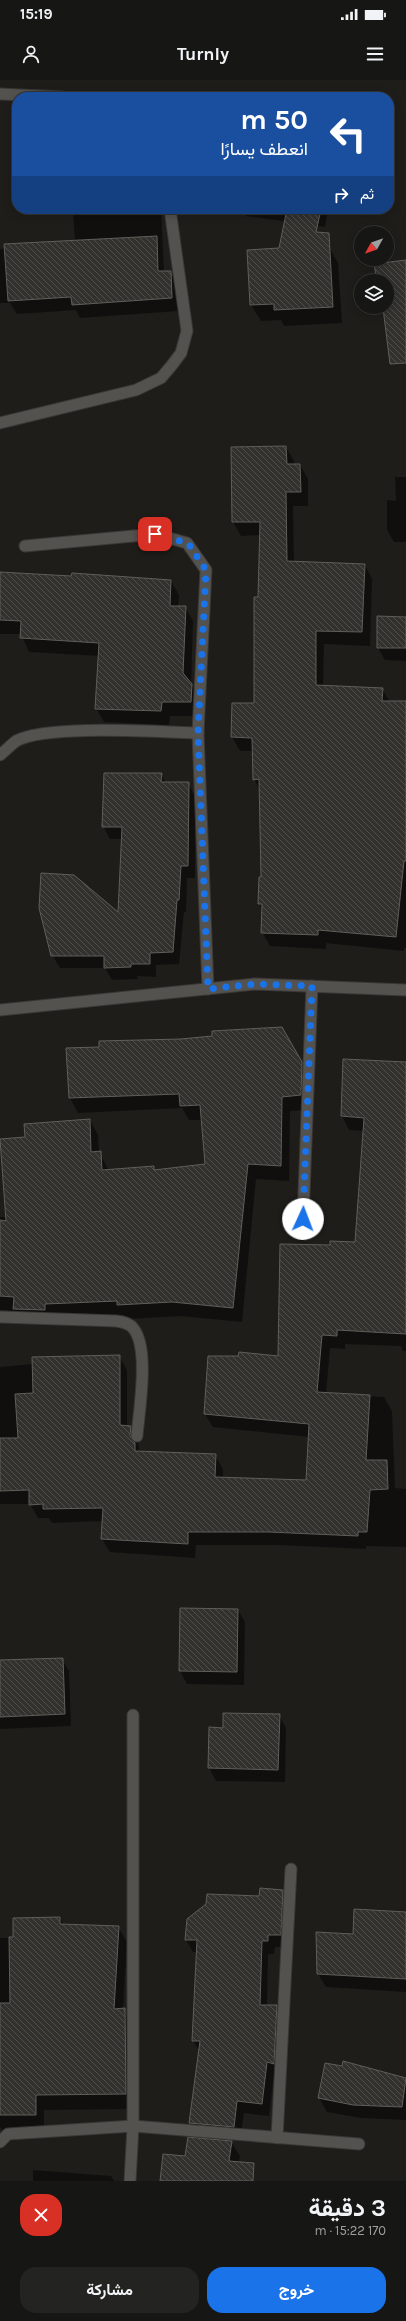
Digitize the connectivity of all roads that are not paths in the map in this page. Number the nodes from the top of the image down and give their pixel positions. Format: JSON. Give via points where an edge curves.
{"nodes":[{"id":1,"x":0,"y":94,"type":"edge"},
{"id":2,"x":12,"y":95,"type":"edge"},
{"id":3,"x":171,"y":214,"type":"edge"},
{"id":4,"x":0,"y":423,"type":"edge"},
{"id":5,"x":25,"y":546,"type":"dead end"},
{"id":6,"x":198,"y":733,"type":"junction"},
{"id":7,"x":0,"y":755,"type":"edge"},
{"id":8,"x":312,"y":986,"type":"junction"},
{"id":9,"x":208,"y":989,"type":"junction"},
{"id":10,"x":406,"y":990,"type":"edge"},
{"id":11,"x":0,"y":1010,"type":"edge"},
{"id":12,"x":303,"y":1219,"type":"dead end"},
{"id":13,"x":0,"y":1317,"type":"edge"},
{"id":14,"x":137,"y":1436,"type":"dead end"},
{"id":15,"x":133,"y":1715,"type":"dead end"},
{"id":16,"x":291,"y":1869,"type":"dead end"},
{"id":17,"x":132,"y":2126,"type":"junction"},
{"id":18,"x":277,"y":2138,"type":"junction"},
{"id":19,"x":0,"y":2142,"type":"edge"},
{"id":20,"x":359,"y":2144,"type":"dead end"},
{"id":21,"x":130,"y":2181,"type":"edge"}],
"edges":[{"from":1,"to":2,"type":"street"},
{"from":3,"to":4,"type":"street","via":[[187,331],[181,353],[172,365],[161,378],[136,390]]},
{"from":5,"to":6,"type":"street","via":[[155,534],[188,543],[206,570]]},
{"from":6,"to":7,"type":"street","via":[[120,730],[48,733],[17,741]]},
{"from":6,"to":9,"type":"street"},
{"from":8,"to":9,"type":"street","via":[[255,984]]},
{"from":8,"to":10,"type":"street"},
{"from":8,"to":12,"type":"street"},
{"from":9,"to":11,"type":"street"},
{"from":13,"to":14,"type":"street","via":[[116,1321],[128,1323],[133,1327],[139,1337],[142,1358]]},
{"from":15,"to":17,"type":"street"},
{"from":16,"to":18,"type":"street"},
{"from":17,"to":18,"type":"street"},
{"from":17,"to":19,"type":"street","via":[[8,2134]]},
{"from":17,"to":21,"type":"street"},
{"from":18,"to":20,"type":"street"}]}
